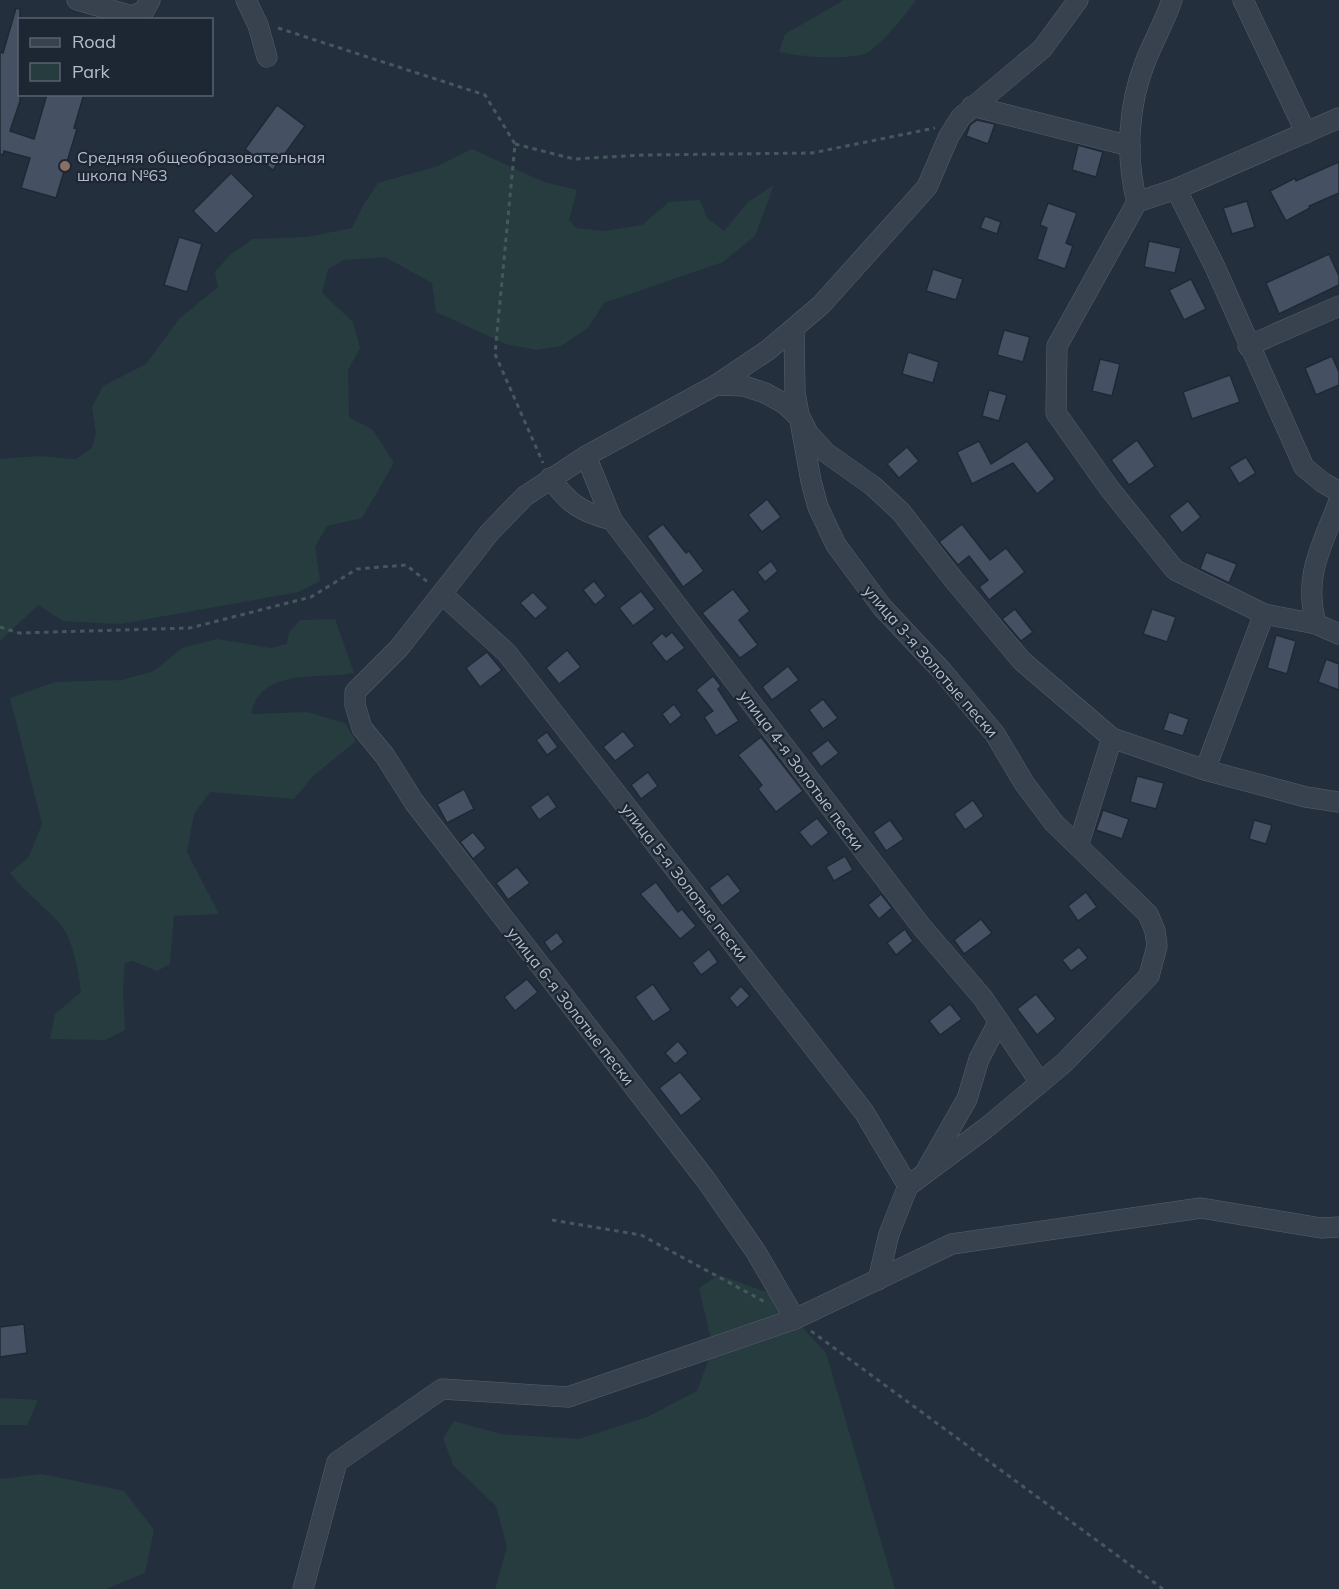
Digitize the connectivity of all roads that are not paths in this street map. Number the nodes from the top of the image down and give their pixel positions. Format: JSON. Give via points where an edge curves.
{"nodes":[{"id":1,"x":77,"y":0,"type":"edge"},
{"id":2,"x":150,"y":0,"type":"edge"},
{"id":3,"x":246,"y":0,"type":"edge"},
{"id":4,"x":1078,"y":0,"type":"edge"},
{"id":5,"x":1172,"y":0,"type":"edge"},
{"id":6,"x":1243,"y":0,"type":"edge"},
{"id":7,"x":267,"y":57,"type":"dead end"},
{"id":8,"x":972,"y":106,"type":"junction"},
{"id":9,"x":1339,"y":118,"type":"edge"},
{"id":10,"x":1306,"y":133,"type":"junction"},
{"id":11,"x":1130,"y":146,"type":"junction"},
{"id":12,"x":1176,"y":189,"type":"junction"},
{"id":13,"x":1137,"y":202,"type":"junction"},
{"id":14,"x":1339,"y":306,"type":"edge"},
{"id":15,"x":794,"y":329,"type":"junction"},
{"id":16,"x":1248,"y":346,"type":"junction"},
{"id":17,"x":716,"y":385,"type":"junction"},
{"id":18,"x":801,"y":419,"type":"junction"},
{"id":19,"x":586,"y":456,"type":"junction"},
{"id":20,"x":549,"y":478,"type":"junction"},
{"id":21,"x":1339,"y":492,"type":"edge"},
{"id":22,"x":1339,"y":501,"type":"edge"},
{"id":23,"x":612,"y":520,"type":"junction"},
{"id":24,"x":442,"y":594,"type":"junction"},
{"id":25,"x":1264,"y":614,"type":"junction"},
{"id":26,"x":1316,"y":624,"type":"junction"},
{"id":27,"x":1339,"y":634,"type":"edge"},
{"id":28,"x":1112,"y":738,"type":"junction"},
{"id":29,"x":1205,"y":770,"type":"junction"},
{"id":30,"x":1339,"y":802,"type":"edge"},
{"id":31,"x":1078,"y":846,"type":"junction"},
{"id":32,"x":999,"y":1022,"type":"junction"},
{"id":33,"x":1039,"y":1081,"type":"junction"},
{"id":34,"x":925,"y":1174,"type":"junction"},
{"id":35,"x":909,"y":1186,"type":"junction"},
{"id":36,"x":1339,"y":1227,"type":"edge"},
{"id":37,"x":878,"y":1280,"type":"junction"},
{"id":38,"x":795,"y":1319,"type":"junction"},
{"id":39,"x":303,"y":1589,"type":"edge"}],
"edges":[{"from":1,"to":2,"type":"street","via":[[132,16],[144,11]]},
{"from":3,"to":7,"type":"street"},
{"from":4,"to":8,"type":"street","via":[[1042,49]]},
{"from":5,"to":11,"type":"street","via":[[1145,61],[1135,100]]},
{"from":6,"to":10,"type":"street"},
{"from":8,"to":11,"type":"street"},
{"from":8,"to":15,"type":"street","via":[[948,136],[927,187],[821,305]]},
{"from":9,"to":10,"type":"street"},
{"from":10,"to":12,"type":"street"},
{"from":11,"to":13,"type":"street","via":[[1130,176]]},
{"from":12,"to":13,"type":"street"},
{"from":12,"to":16,"type":"street"},
{"from":13,"to":25,"type":"street","via":[[1057,346],[1056,413],[1109,488],[1175,570]]},
{"from":14,"to":16,"type":"street"},
{"from":15,"to":17,"type":"street"},
{"from":15,"to":18,"type":"street","name":"улица 3-я Золотые пески","via":[[793,368]]},
{"from":16,"to":21,"type":"street","via":[[1304,467]]},
{"from":17,"to":18,"type":"street","via":[[744,386],[765,393]]},
{"from":17,"to":19,"type":"street"},
{"from":18,"to":28,"type":"street","via":[[825,452],[873,486],[901,512],[1022,661]]},
{"from":18,"to":31,"type":"street","name":"улица 3-я Золотые пески","via":[[818,507],[836,545],[882,607],[995,734],[1035,799]]},
{"from":19,"to":20,"type":"street"},
{"from":19,"to":23,"type":"street","name":"улица 4-я Золотые пески"},
{"from":20,"to":23,"type":"street","via":[[586,513]]},
{"from":20,"to":24,"type":"street","via":[[507,513]]},
{"from":22,"to":26,"type":"street","via":[[1311,577],[1310,600]]},
{"from":23,"to":32,"type":"street","name":"улица 4-я Золотые пески","via":[[921,926],[978,991]]},
{"from":24,"to":35,"type":"street","name":"улица 5-я Золотые пески","via":[[507,653],[864,1112]]},
{"from":24,"to":38,"type":"street","name":"улица 6-я Золотые пески","via":[[399,648],[356,692],[355,705],[362,728],[414,802],[706,1180],[756,1252]]},
{"from":25,"to":26,"type":"street"},
{"from":25,"to":29,"type":"street"},
{"from":26,"to":27,"type":"street"},
{"from":28,"to":29,"type":"street"},
{"from":28,"to":31,"type":"street"},
{"from":29,"to":30,"type":"street"},
{"from":31,"to":33,"type":"street","name":"улица 3-я Золотые пески","via":[[1148,914],[1157,946],[1149,976],[1075,1053]]},
{"from":32,"to":33,"type":"street","name":"улица 4-я Золотые пески"},
{"from":32,"to":34,"type":"street","via":[[979,1059],[966,1099]]},
{"from":33,"to":34,"type":"street","name":"улица 3-я Золотые пески"},
{"from":34,"to":35,"type":"street","name":"улица 3-я Золотые пески"},
{"from":35,"to":37,"type":"street","via":[[889,1234]]},
{"from":36,"to":37,"type":"street","via":[[1321,1228],[1201,1208],[952,1244]]},
{"from":37,"to":38,"type":"street"},
{"from":38,"to":39,"type":"street","via":[[568,1398],[442,1389],[337,1462]]}]}
